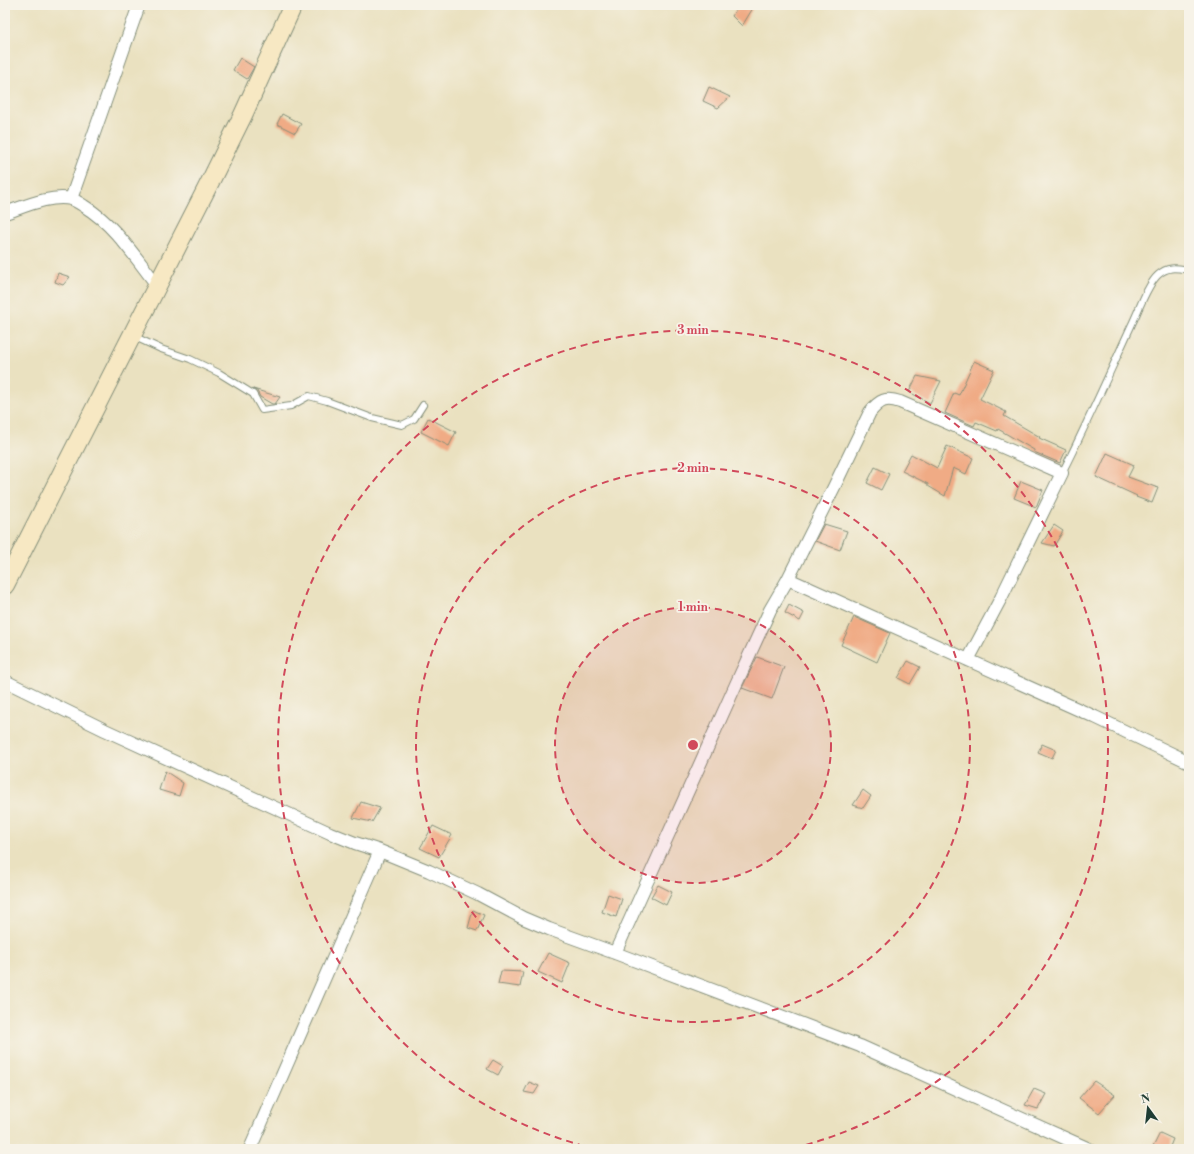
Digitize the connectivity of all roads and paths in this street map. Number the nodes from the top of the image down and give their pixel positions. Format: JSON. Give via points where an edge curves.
{"nodes":[{"id":1,"x":139,"y":5,"type":"edge"},
{"id":2,"x":293,"y":5,"type":"edge"},
{"id":3,"x":71,"y":199,"type":"junction"},
{"id":4,"x":5,"y":213,"type":"edge"},
{"id":5,"x":1189,"y":270,"type":"edge"},
{"id":6,"x":157,"y":285,"type":"junction"},
{"id":7,"x":132,"y":335,"type":"junction"},
{"id":8,"x":423,"y":405,"type":"dead end"},
{"id":9,"x":1062,"y":473,"type":"junction"},
{"id":10,"x":788,"y":579,"type":"junction"},
{"id":11,"x":5,"y":585,"type":"edge"},
{"id":12,"x":968,"y":660,"type":"junction"},
{"id":13,"x":5,"y":682,"type":"edge"},
{"id":14,"x":1189,"y":762,"type":"edge"},
{"id":15,"x":380,"y":851,"type":"junction"},
{"id":16,"x":615,"y":953,"type":"junction"},
{"id":17,"x":250,"y":1149,"type":"edge"},
{"id":18,"x":1089,"y":1149,"type":"edge"}],
"edges":[{"from":1,"to":3,"type":"street"},
{"from":2,"to":6,"type":"street","via":[[243,115]]},
{"from":3,"to":4,"type":"street","via":[[45,200]]},
{"from":3,"to":6,"type":"street","via":[[110,226]]},
{"from":5,"to":9,"type":"lane","via":[[1173,267],[1152,282]]},
{"from":6,"to":7,"type":"street"},
{"from":7,"to":8,"type":"lane","via":[[219,373],[253,394],[262,410],[291,406],[308,396],[372,418],[402,425],[414,419]]},
{"from":7,"to":11,"type":"street"},
{"from":9,"to":10,"type":"street","via":[[900,402],[883,400],[870,412]]},
{"from":9,"to":12,"type":"street","via":[[1002,598]]},
{"from":10,"to":12,"type":"street"},
{"from":10,"to":16,"type":"street","via":[[770,610]]},
{"from":12,"to":14,"type":"street"},
{"from":13,"to":15,"type":"street","via":[[299,819]]},
{"from":15,"to":16,"type":"street","via":[[478,894],[523,918]]},
{"from":15,"to":17,"type":"street"},
{"from":16,"to":18,"type":"street","via":[[860,1046]]}]}
